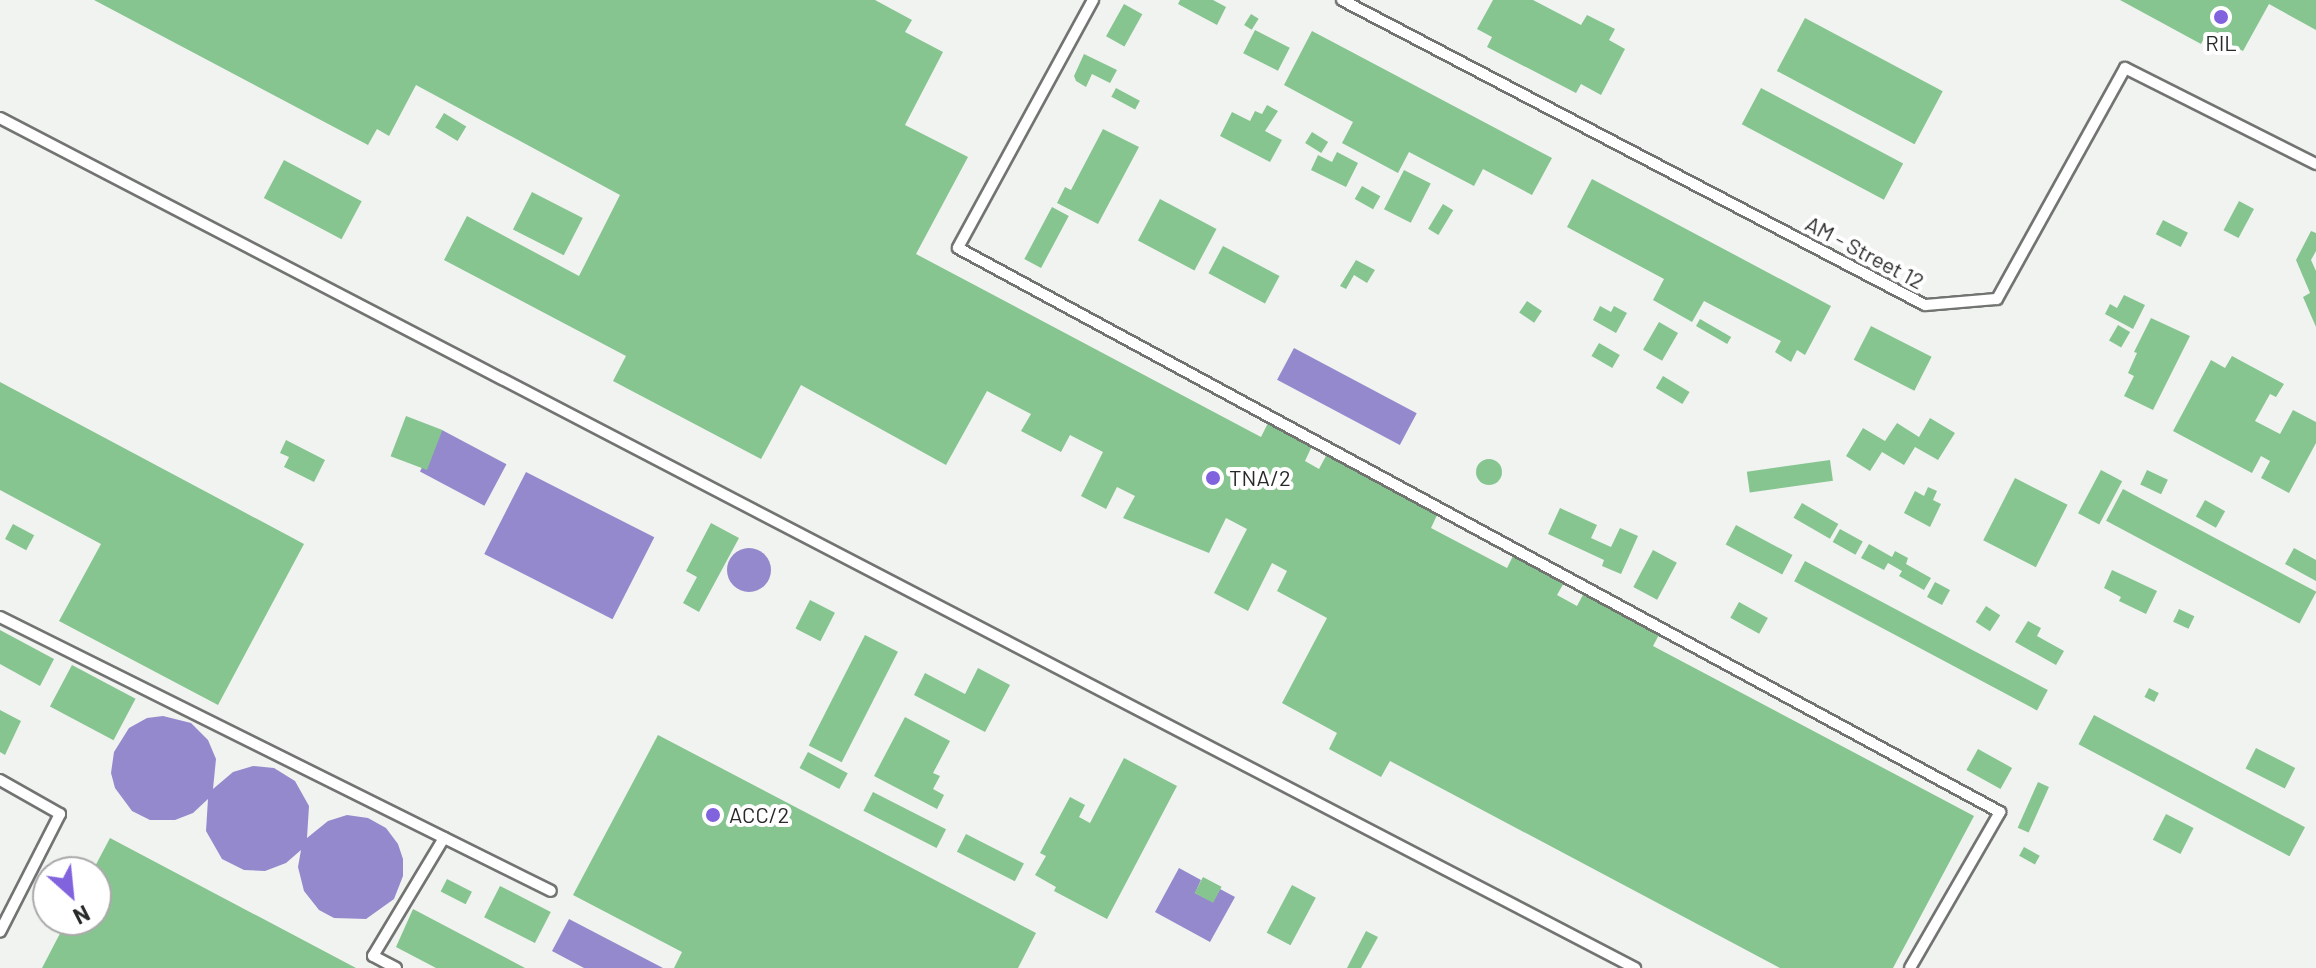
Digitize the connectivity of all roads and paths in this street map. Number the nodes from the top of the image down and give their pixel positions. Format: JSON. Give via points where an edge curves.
{"nodes":[{"id":1,"x":1093,"y":0,"type":"edge"},
{"id":2,"x":1342,"y":0,"type":"edge"},
{"id":3,"x":0,"y":118,"type":"edge"},
{"id":4,"x":2316,"y":164,"type":"edge"},
{"id":5,"x":0,"y":617,"type":"edge"},
{"id":6,"x":0,"y":780,"type":"edge"},
{"id":7,"x":444,"y":838,"type":"junction"},
{"id":8,"x":551,"y":891,"type":"dead end"},
{"id":9,"x":0,"y":932,"type":"edge"},
{"id":10,"x":396,"y":968,"type":"edge"},
{"id":11,"x":1635,"y":968,"type":"edge"},
{"id":12,"x":1910,"y":968,"type":"edge"}],
"edges":[{"from":1,"to":12,"type":"lane","via":[[958,248],[2000,812]]},
{"from":2,"to":4,"type":"lane","name":"AM - Street 12","via":[[1925,305],[1997,299],[2125,68]]},
{"from":3,"to":11,"type":"lane"},
{"from":5,"to":7,"type":"lane"},
{"from":6,"to":9,"type":"lane","via":[[60,814]]},
{"from":7,"to":8,"type":"lane"},
{"from":7,"to":10,"type":"lane","via":[[373,956]]}]}
